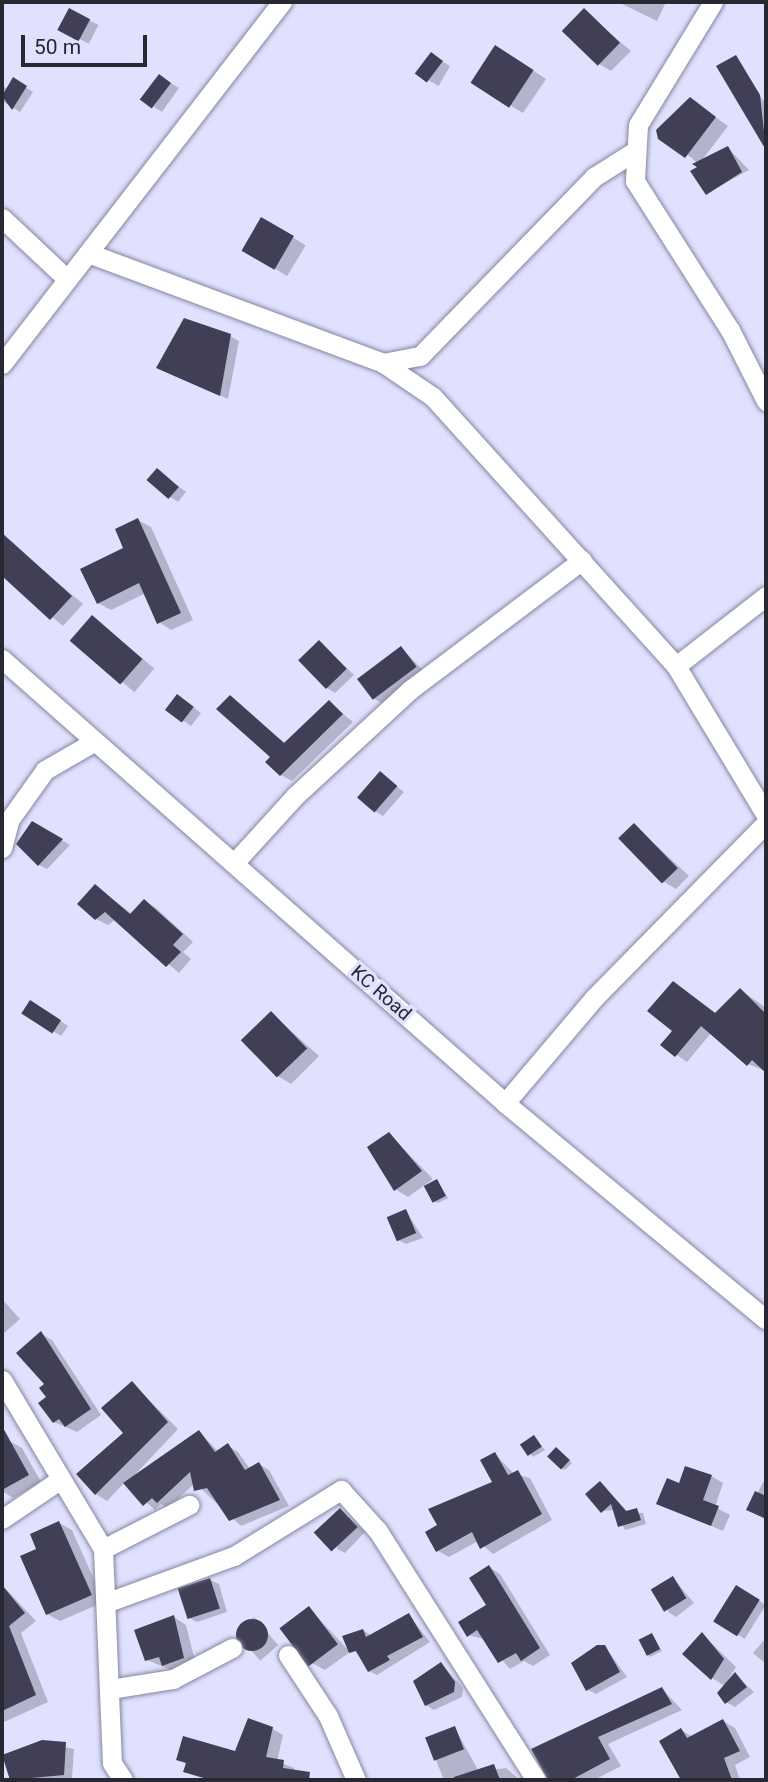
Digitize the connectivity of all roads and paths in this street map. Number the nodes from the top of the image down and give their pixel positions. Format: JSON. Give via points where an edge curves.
{"nodes":[{"id":1,"x":282,"y":2,"type":"edge"},
{"id":2,"x":713,"y":2,"type":"edge"},
{"id":3,"x":632,"y":153,"type":"junction"},
{"id":4,"x":2,"y":218,"type":"edge"},
{"id":5,"x":88,"y":253,"type":"junction"},
{"id":6,"x":67,"y":279,"type":"junction"},
{"id":7,"x":2,"y":363,"type":"edge"},
{"id":8,"x":383,"y":363,"type":"junction"},
{"id":9,"x":766,"y":401,"type":"edge"},
{"id":10,"x":582,"y":560,"type":"junction"},
{"id":11,"x":766,"y":596,"type":"edge"},
{"id":12,"x":2,"y":659,"type":"edge"},
{"id":13,"x":676,"y":666,"type":"junction"},
{"id":14,"x":92,"y":743,"type":"junction"},
{"id":15,"x":766,"y":815,"type":"edge"},
{"id":16,"x":766,"y":823,"type":"edge"},
{"id":17,"x":2,"y":848,"type":"edge"},
{"id":18,"x":235,"y":862,"type":"junction"},
{"id":19,"x":505,"y":1103,"type":"junction"},
{"id":20,"x":766,"y":1320,"type":"edge"},
{"id":21,"x":2,"y":1380,"type":"edge"},
{"id":22,"x":61,"y":1479,"type":"junction"},
{"id":23,"x":189,"y":1504,"type":"dead end"},
{"id":24,"x":2,"y":1519,"type":"edge"},
{"id":25,"x":103,"y":1549,"type":"junction"},
{"id":26,"x":108,"y":1602,"type":"junction"},
{"id":27,"x":232,"y":1648,"type":"dead end"},
{"id":28,"x":288,"y":1656,"type":"dead end"},
{"id":29,"x":110,"y":1689,"type":"junction"},
{"id":30,"x":112,"y":1763,"type":"junction"},
{"id":31,"x":100,"y":1780,"type":"edge"},
{"id":32,"x":123,"y":1780,"type":"edge"},
{"id":33,"x":356,"y":1780,"type":"edge"},
{"id":34,"x":536,"y":1780,"type":"edge"}],
"edges":[{"from":1,"to":5,"type":"street"},
{"from":2,"to":3,"type":"street","via":[[638,125]]},
{"from":3,"to":8,"type":"street","via":[[594,177],[420,356]]},
{"from":3,"to":9,"type":"street","via":[[635,181],[730,330]]},
{"from":4,"to":6,"type":"street"},
{"from":5,"to":6,"type":"street"},
{"from":5,"to":8,"type":"street"},
{"from":6,"to":7,"type":"street"},
{"from":8,"to":10,"type":"street","via":[[433,397]]},
{"from":10,"to":13,"type":"street"},
{"from":10,"to":18,"type":"street","via":[[402,697],[295,796]]},
{"from":11,"to":13,"type":"street"},
{"from":12,"to":14,"type":"street","name":"KC Road"},
{"from":13,"to":15,"type":"street"},
{"from":14,"to":17,"type":"street","via":[[45,770],[10,819]]},
{"from":14,"to":18,"type":"street","name":"KC Road"},
{"from":16,"to":19,"type":"street","via":[[603,988]]},
{"from":18,"to":19,"type":"street","name":"KC Road"},
{"from":19,"to":20,"type":"street","name":"KC Road"},
{"from":21,"to":22,"type":"street"},
{"from":22,"to":24,"type":"street"},
{"from":22,"to":25,"type":"street"},
{"from":23,"to":25,"type":"street"},
{"from":25,"to":26,"type":"street"},
{"from":26,"to":29,"type":"street"},
{"from":26,"to":34,"type":"street","via":[[234,1556],[341,1490],[378,1531]]},
{"from":27,"to":29,"type":"street","via":[[173,1679]]},
{"from":28,"to":33,"type":"street","via":[[328,1716]]},
{"from":29,"to":30,"type":"street"},
{"from":30,"to":31,"type":"street"},
{"from":30,"to":32,"type":"street"}]}
